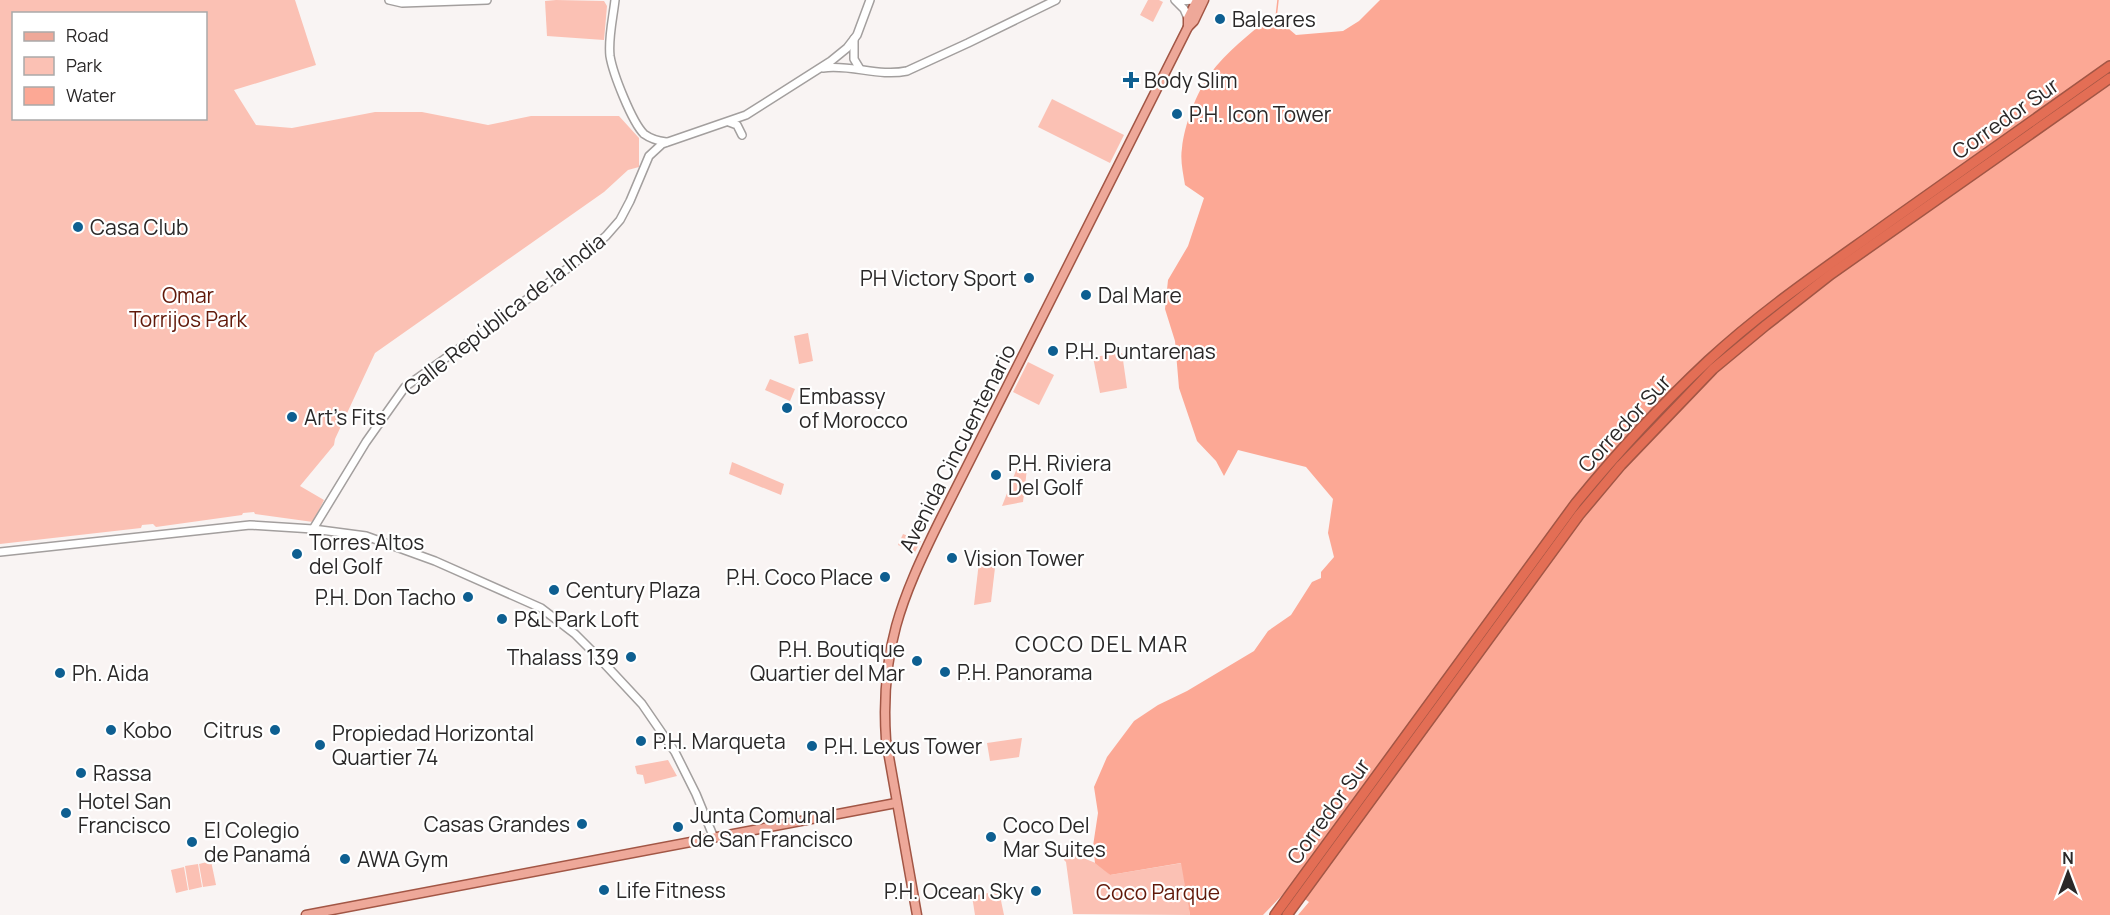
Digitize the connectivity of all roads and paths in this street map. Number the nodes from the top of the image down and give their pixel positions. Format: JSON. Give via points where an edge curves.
{"nodes":[{"id":1,"x":389,"y":0,"type":"edge"},
{"id":2,"x":487,"y":0,"type":"edge"},
{"id":3,"x":615,"y":0,"type":"edge"},
{"id":4,"x":870,"y":0,"type":"edge"},
{"id":5,"x":1056,"y":0,"type":"edge"},
{"id":6,"x":1176,"y":0,"type":"edge"},
{"id":7,"x":1196,"y":0,"type":"edge"},
{"id":8,"x":1204,"y":0,"type":"edge"},
{"id":9,"x":1188,"y":22,"type":"junction"},
{"id":10,"x":854,"y":39,"type":"junction"},
{"id":11,"x":2110,"y":66,"type":"edge"},
{"id":12,"x":819,"y":69,"type":"junction"},
{"id":13,"x":860,"y":69,"type":"junction"},
{"id":14,"x":2110,"y":78,"type":"edge"},
{"id":15,"x":729,"y":122,"type":"junction"},
{"id":16,"x":642,"y":131,"type":"junction"},
{"id":17,"x":742,"y":135,"type":"dead end"},
{"id":18,"x":668,"y":142,"type":"junction"},
{"id":19,"x":649,"y":156,"type":"junction"},
{"id":20,"x":313,"y":529,"type":"junction"},
{"id":21,"x":0,"y":552,"type":"edge"},
{"id":22,"x":896,"y":803,"type":"junction"},
{"id":23,"x":714,"y":838,"type":"junction"},
{"id":24,"x":1295,"y":896,"type":"junction"},
{"id":25,"x":306,"y":915,"type":"edge"},
{"id":26,"x":917,"y":915,"type":"edge"},
{"id":27,"x":1275,"y":915,"type":"edge"},
{"id":28,"x":1287,"y":915,"type":"edge"}],
"edges":[{"from":1,"to":2,"type":"street"},
{"from":3,"to":16,"type":"street","via":[[610,55],[615,75]]},
{"from":4,"to":10,"type":"street"},
{"from":5,"to":13,"type":"street","via":[[907,70],[896,73]]},
{"from":6,"to":7,"type":"street"},
{"from":6,"to":9,"type":"street"},
{"from":7,"to":9,"type":"main road","name":"Avenida Cincuentenario"},
{"from":8,"to":9,"type":"main road","name":"Avenida Cincuentenario","via":[[1194,21]]},
{"from":9,"to":22,"type":"main road","name":"Avenida Cincuentenario","via":[[905,594],[890,648],[884,694],[886,747]]},
{"from":10,"to":12,"type":"street"},
{"from":10,"to":13,"type":"street"},
{"from":11,"to":24,"type":"highway","name":"Corredor Sur","via":[[1760,316],[1654,415],[1576,503]]},
{"from":12,"to":13,"type":"street"},
{"from":12,"to":15,"type":"street","via":[[754,111]]},
{"from":14,"to":24,"type":"highway","name":"Corredor Sur","via":[[1831,274],[1713,369],[1579,515]]},
{"from":15,"to":17,"type":"street","via":[[737,125]]},
{"from":15,"to":18,"type":"street"},
{"from":16,"to":18,"type":"street"},
{"from":16,"to":19,"type":"street"},
{"from":18,"to":19,"type":"street"},
{"from":19,"to":20,"type":"street","name":"Calle República de la India","via":[[620,220],[606,236],[509,313],[405,387]]},
{"from":20,"to":21,"type":"street","via":[[250,525]]},
{"from":20,"to":23,"type":"street","via":[[366,536],[393,545],[541,608],[588,647],[649,713],[675,752]]},
{"from":22,"to":23,"type":"main road"},
{"from":22,"to":26,"type":"main road","name":"Avenida Cincuentenario"},
{"from":23,"to":25,"type":"main road"},
{"from":24,"to":27,"type":"highway","name":"Corredor Sur"},
{"from":24,"to":28,"type":"highway","name":"Corredor Sur"}]}
